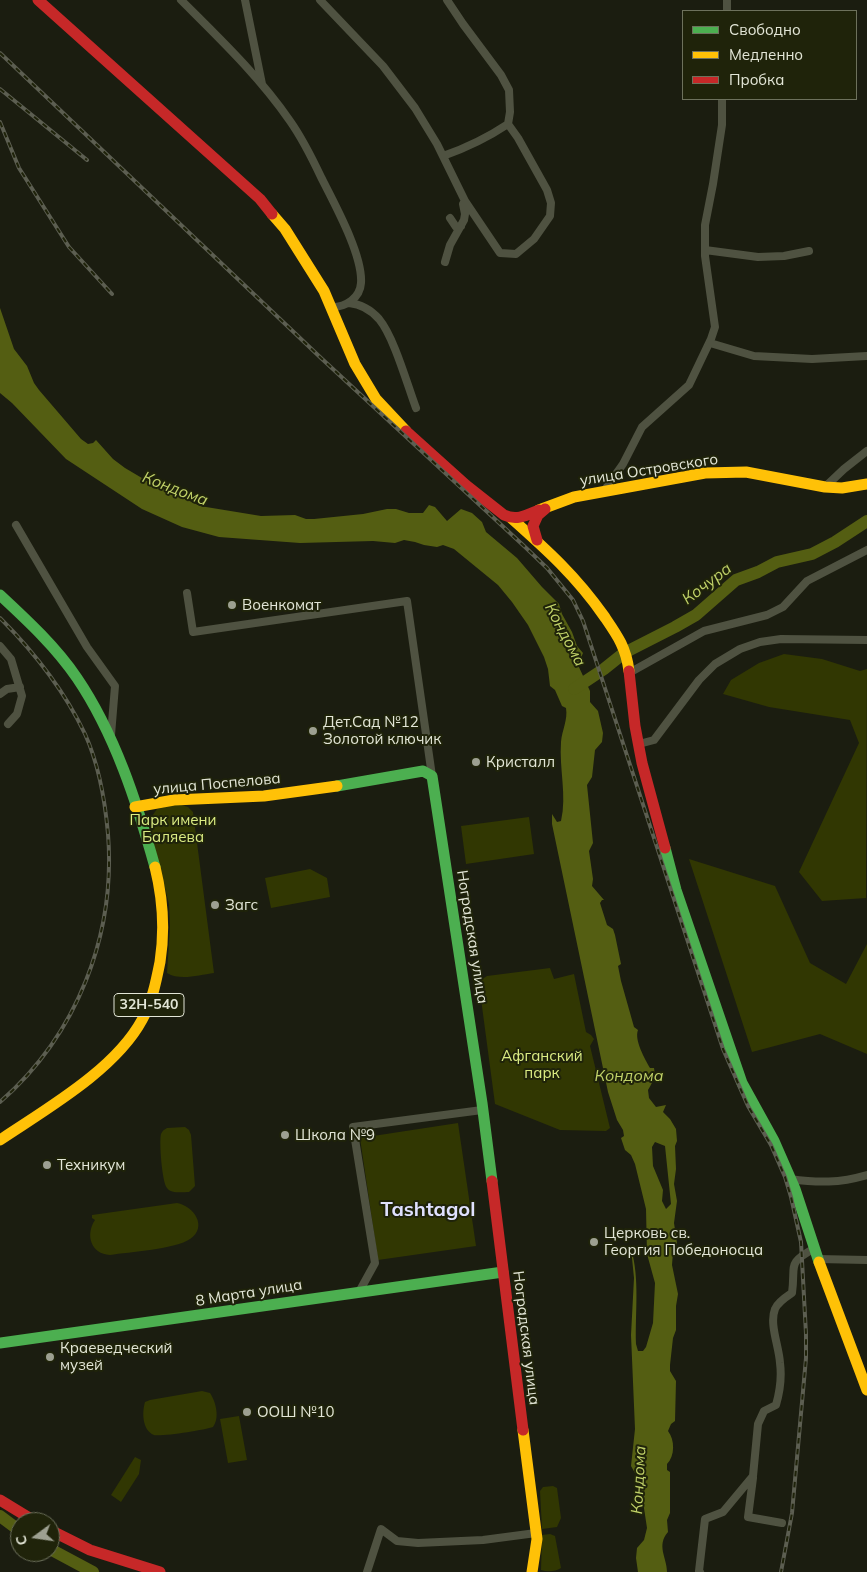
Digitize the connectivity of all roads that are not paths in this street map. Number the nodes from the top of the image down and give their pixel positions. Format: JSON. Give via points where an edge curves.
{"nodes":[{"id":1,"x":38,"y":0,"type":"edge"},
{"id":2,"x":181,"y":0,"type":"edge"},
{"id":3,"x":245,"y":0,"type":"edge"},
{"id":4,"x":320,"y":0,"type":"edge"},
{"id":5,"x":447,"y":0,"type":"edge"},
{"id":6,"x":263,"y":86,"type":"junction"},
{"id":7,"x":722,"y":100,"type":"edge"},
{"id":8,"x":508,"y":124,"type":"junction"},
{"id":9,"x":443,"y":156,"type":"junction"},
{"id":10,"x":465,"y":201,"type":"junction"},
{"id":11,"x":450,"y":218,"type":"dead end"},
{"id":12,"x":461,"y":226,"type":"junction"},
{"id":13,"x":705,"y":250,"type":"junction"},
{"id":14,"x":809,"y":251,"type":"dead end"},
{"id":15,"x":444,"y":262,"type":"dead end"},
{"id":16,"x":349,"y":303,"type":"junction"},
{"id":17,"x":332,"y":306,"type":"junction"},
{"id":18,"x":710,"y":343,"type":"junction"},
{"id":19,"x":867,"y":356,"type":"edge"},
{"id":20,"x":416,"y":408,"type":"dead end"},
{"id":21,"x":867,"y":451,"type":"edge"},
{"id":22,"x":867,"y":484,"type":"edge"},
{"id":23,"x":825,"y":487,"type":"junction"},
{"id":24,"x":604,"y":491,"type":"junction"},
{"id":25,"x":550,"y":505,"type":"junction"},
{"id":26,"x":511,"y":518,"type":"junction"},
{"id":27,"x":16,"y":525,"type":"dead end"},
{"id":28,"x":538,"y":542,"type":"junction"},
{"id":29,"x":867,"y":550,"type":"edge"},
{"id":30,"x":188,"y":593,"type":"dead end"},
{"id":31,"x":0,"y":595,"type":"edge"},
{"id":32,"x":867,"y":640,"type":"edge"},
{"id":33,"x":0,"y":646,"type":"edge"},
{"id":34,"x":629,"y":668,"type":"junction"},
{"id":35,"x":20,"y":687,"type":"junction"},
{"id":36,"x":0,"y":694,"type":"edge"},
{"id":37,"x":8,"y":724,"type":"dead end"},
{"id":38,"x":110,"y":740,"type":"junction"},
{"id":39,"x":639,"y":744,"type":"junction"},
{"id":40,"x":432,"y":776,"type":"junction"},
{"id":41,"x":135,"y":807,"type":"junction"},
{"id":42,"x":482,"y":1110,"type":"junction"},
{"id":43,"x":0,"y":1140,"type":"edge"},
{"id":44,"x":867,"y":1175,"type":"edge"},
{"id":45,"x":790,"y":1180,"type":"junction"},
{"id":46,"x":816,"y":1253,"type":"junction"},
{"id":47,"x":867,"y":1260,"type":"edge"},
{"id":48,"x":503,"y":1272,"type":"junction"},
{"id":49,"x":359,"y":1292,"type":"junction"},
{"id":50,"x":0,"y":1343,"type":"edge"},
{"id":51,"x":867,"y":1390,"type":"edge"},
{"id":52,"x":753,"y":1476,"type":"junction"},
{"id":53,"x":0,"y":1500,"type":"edge"},
{"id":54,"x":20,"y":1512,"type":"edge"},
{"id":55,"x":782,"y":1523,"type":"dead end"},
{"id":56,"x":536,"y":1533,"type":"junction"},
{"id":57,"x":60,"y":1535,"type":"edge"},
{"id":58,"x":160,"y":1572,"type":"edge"},
{"id":59,"x":367,"y":1572,"type":"edge"},
{"id":60,"x":532,"y":1572,"type":"edge"},
{"id":61,"x":700,"y":1572,"type":"edge"}],
"edges":[{"from":1,"to":17,"type":"street","via":[[260,199],[285,229]]},
{"from":2,"to":6,"type":"street"},
{"from":3,"to":6,"type":"street"},
{"from":4,"to":9,"type":"street","via":[[383,66],[415,108]]},
{"from":5,"to":8,"type":"street","via":[[509,90]]},
{"from":6,"to":16,"type":"street","via":[[291,122],[344,222],[361,283],[358,294]]},
{"from":7,"to":13,"type":"street","via":[[722,125],[705,225]]},
{"from":8,"to":9,"type":"street","via":[[470,146]]},
{"from":8,"to":10,"type":"street","via":[[547,190],[550,216],[534,239],[516,254],[500,252]]},
{"from":9,"to":10,"type":"street"},
{"from":10,"to":12,"type":"street"},
{"from":11,"to":12,"type":"street","via":[[456,226]]},
{"from":12,"to":15,"type":"street"},
{"from":13,"to":14,"type":"street","via":[[758,257]]},
{"from":13,"to":18,"type":"street","via":[[715,327]]},
{"from":16,"to":17,"type":"street"},
{"from":16,"to":20,"type":"street","via":[[369,310],[384,325]]},
{"from":17,"to":26,"type":"street","via":[[354,364],[376,399],[466,486]]},
{"from":18,"to":19,"type":"street","via":[[754,356],[812,359]]},
{"from":18,"to":24,"type":"street","via":[[689,385],[642,427],[623,464]]},
{"from":21,"to":23,"type":"street"},
{"from":22,"to":23,"type":"street","name":"улица Островского"},
{"from":23,"to":24,"type":"street","name":"улица Островского","via":[[746,472],[705,473]]},
{"from":24,"to":25,"type":"street","name":"улица Островского"},
{"from":25,"to":26,"type":"street","name":"улица Островского","via":[[526,516]]},
{"from":25,"to":28,"type":"street","via":[[533,526]]},
{"from":26,"to":28,"type":"street"},
{"from":27,"to":38,"type":"street","via":[[87,647],[115,686]]},
{"from":28,"to":34,"type":"street","via":[[585,589],[622,642]]},
{"from":29,"to":34,"type":"street","via":[[807,581],[777,611],[704,631]]},
{"from":30,"to":40,"type":"street","name":"Ноградская улица","via":[[193,632],[408,601]]},
{"from":31,"to":38,"type":"street","number":"32Н-540","via":[[56,651],[77,678],[95,706]]},
{"from":32,"to":39,"type":"street","via":[[781,640],[760,642],[740,649],[704,675],[654,740]]},
{"from":33,"to":35,"type":"street","via":[[11,659]]},
{"from":34,"to":39,"type":"street"},
{"from":35,"to":36,"type":"street"},
{"from":35,"to":37,"type":"street","via":[[22,696],[17,714]]},
{"from":38,"to":41,"type":"street","number":"32Н-540"},
{"from":39,"to":45,"type":"street","via":[[676,890],[710,992],[742,1083],[774,1141]]},
{"from":40,"to":41,"type":"street","name":"улица Поспелова","via":[[423,771],[264,796],[174,800]]},
{"from":40,"to":42,"type":"street","name":"Ноградская улица"},
{"from":41,"to":43,"type":"street","name":"улица Поспелова","number":"32Н-540","via":[[159,888],[163,914],[152,996],[143,1019],[134,1034],[102,1066],[68,1094]]},
{"from":42,"to":48,"type":"street","name":"Ноградская улица"},
{"from":42,"to":49,"type":"street","via":[[353,1127],[375,1264]]},
{"from":44,"to":45,"type":"street","via":[[820,1183]]},
{"from":45,"to":46,"type":"street"},
{"from":46,"to":47,"type":"street"},
{"from":46,"to":51,"type":"street"},
{"from":46,"to":52,"type":"street","via":[[798,1257],[792,1293],[775,1308],[773,1328],[778,1343],[781,1389],[776,1405],[764,1411],[758,1424]]},
{"from":48,"to":49,"type":"street","name":"8 Марта улица"},
{"from":48,"to":56,"type":"street","name":"Ноградская улица"},
{"from":49,"to":50,"type":"street","name":"8 Марта улица"},
{"from":52,"to":55,"type":"street","via":[[748,1517]]},
{"from":52,"to":61,"type":"street","via":[[723,1512],[705,1520]]},
{"from":53,"to":54,"type":"street"},
{"from":56,"to":59,"type":"street","via":[[418,1543],[397,1541],[381,1529]]},
{"from":56,"to":60,"type":"street","name":"Ноградская улица"},
{"from":57,"to":58,"type":"street","via":[[90,1550]]}]}
